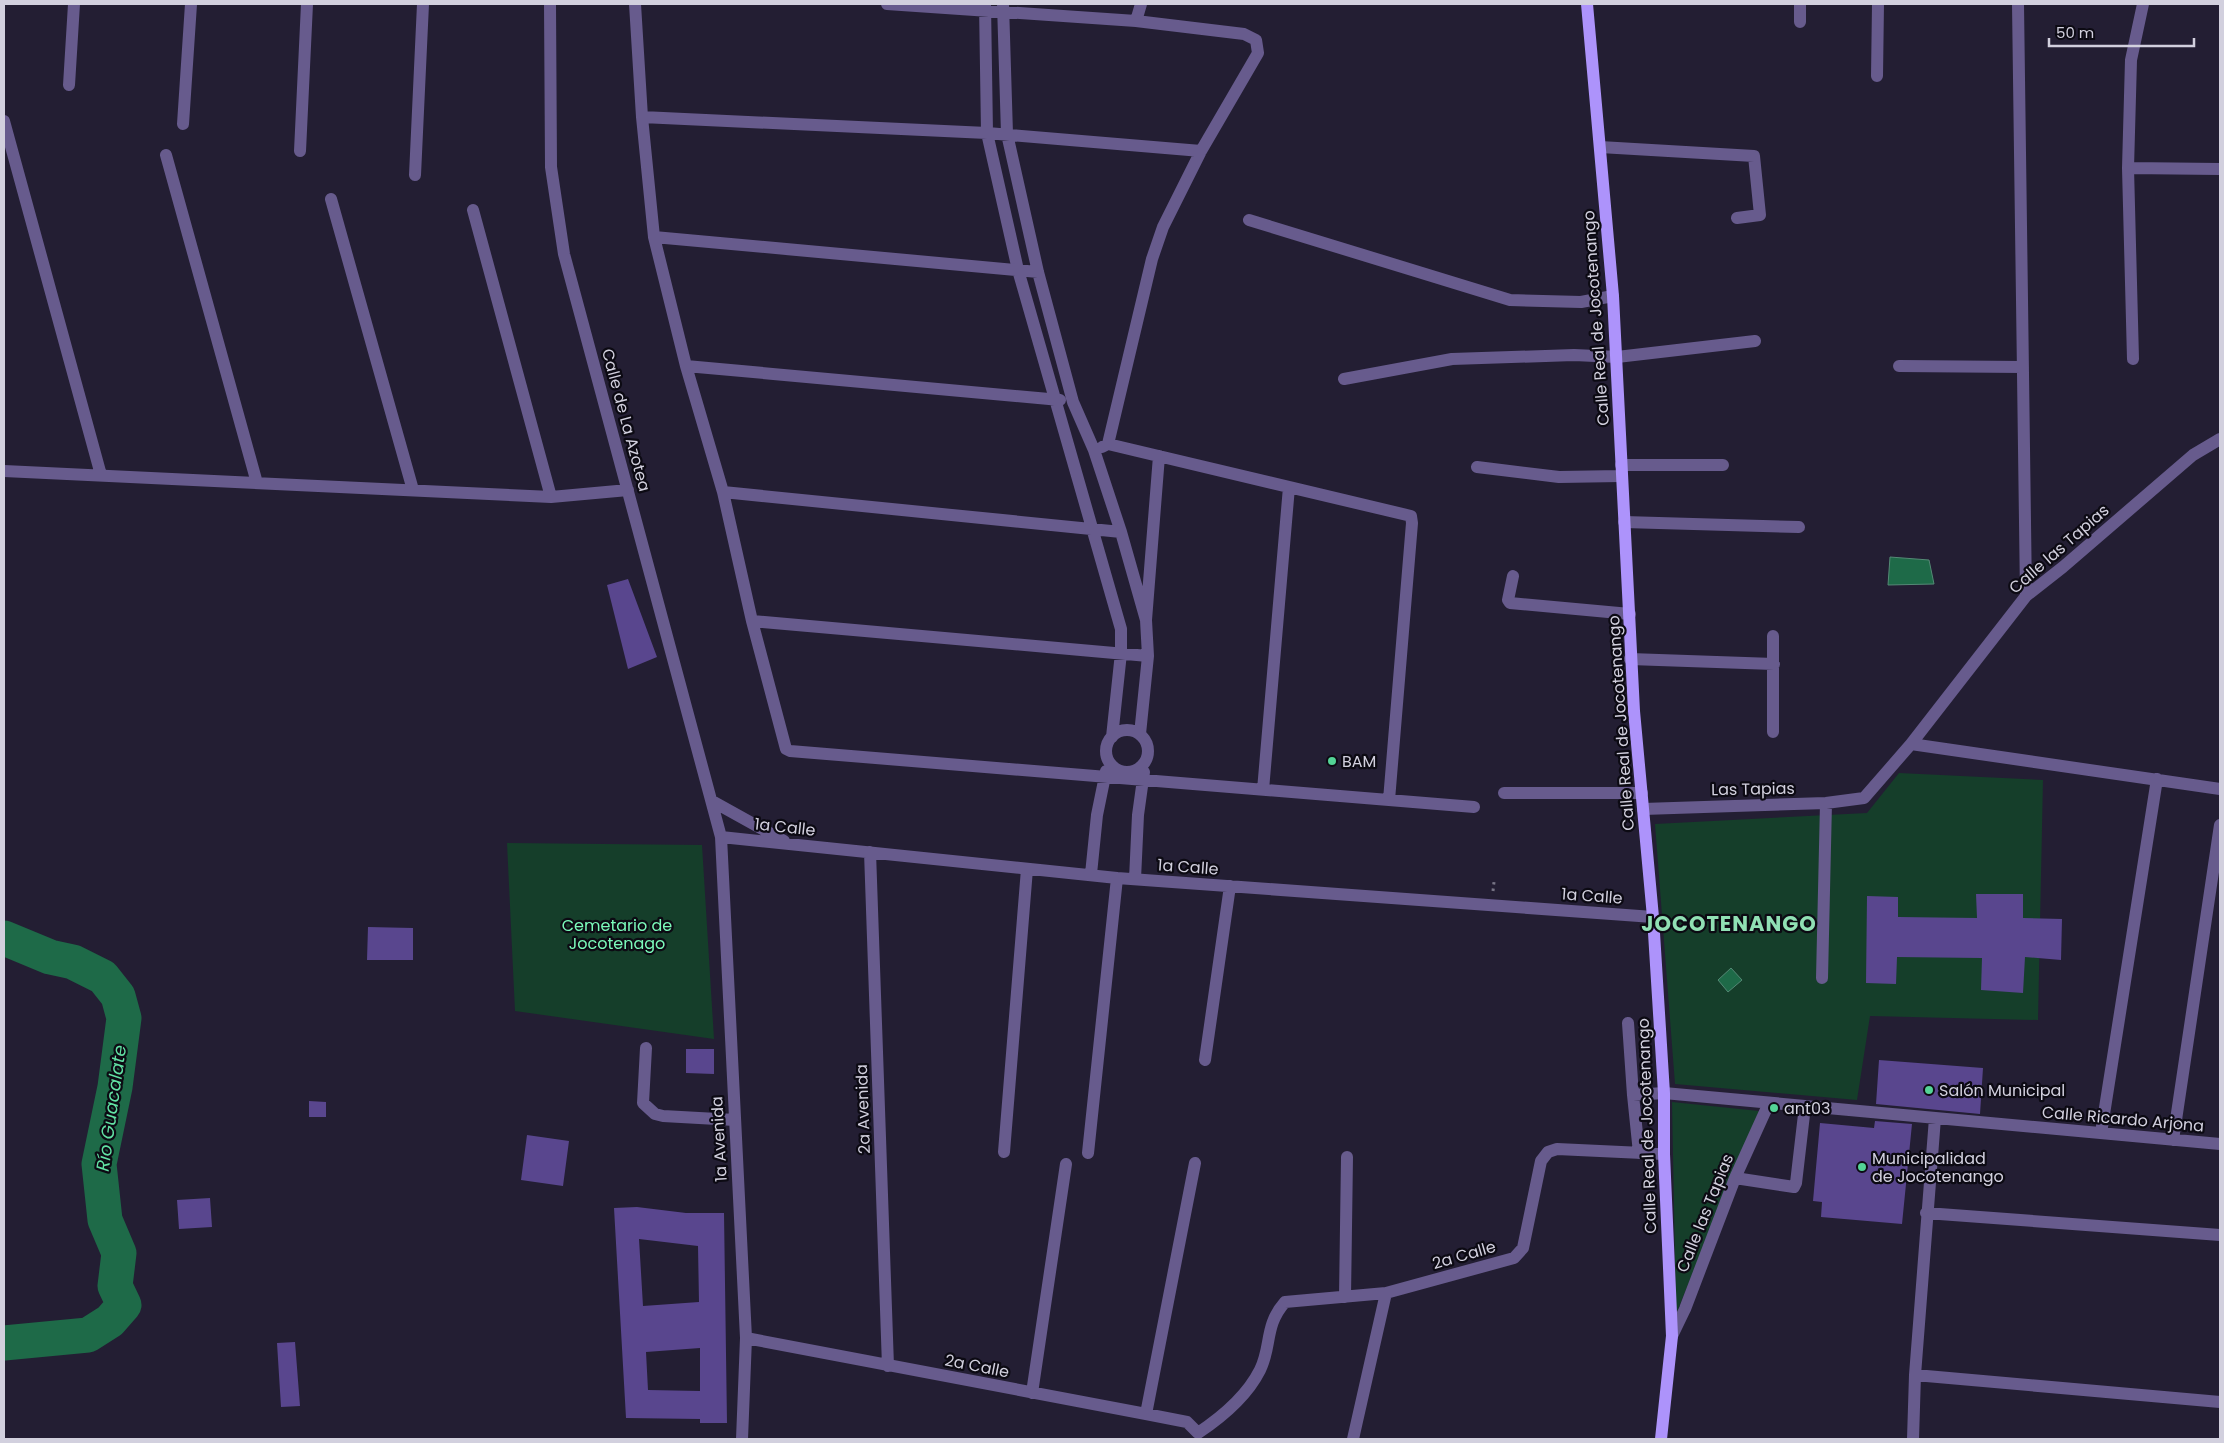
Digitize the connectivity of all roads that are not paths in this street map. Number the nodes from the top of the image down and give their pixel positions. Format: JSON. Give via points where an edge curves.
{"nodes":[{"id":1,"x":74,"y":4,"type":"edge"},
{"id":2,"x":191,"y":4,"type":"edge"},
{"id":3,"x":306,"y":4,"type":"edge"},
{"id":4,"x":423,"y":4,"type":"edge"},
{"id":5,"x":550,"y":4,"type":"edge"},
{"id":6,"x":635,"y":4,"type":"edge"},
{"id":7,"x":887,"y":4,"type":"edge"},
{"id":8,"x":1141,"y":4,"type":"edge"},
{"id":9,"x":1587,"y":4,"type":"edge"},
{"id":10,"x":1800,"y":4,"type":"edge"},
{"id":11,"x":1878,"y":4,"type":"edge"},
{"id":12,"x":2018,"y":4,"type":"edge"},
{"id":13,"x":2143,"y":4,"type":"edge"},
{"id":14,"x":984,"y":8,"type":"edge"},
{"id":15,"x":1003,"y":8,"type":"edge"},
{"id":16,"x":1136,"y":22,"type":"junction"},
{"id":17,"x":1800,"y":22,"type":"dead end"},
{"id":18,"x":1877,"y":76,"type":"dead end"},
{"id":19,"x":69,"y":85,"type":"dead end"},
{"id":20,"x":642,"y":117,"type":"junction"},
{"id":21,"x":4,"y":121,"type":"edge"},
{"id":22,"x":183,"y":124,"type":"dead end"},
{"id":23,"x":987,"y":133,"type":"junction"},
{"id":24,"x":1007,"y":134,"type":"junction"},
{"id":25,"x":6,"y":142,"type":"edge"},
{"id":26,"x":1600,"y":147,"type":"junction"},
{"id":27,"x":1201,"y":150,"type":"junction"},
{"id":28,"x":300,"y":151,"type":"dead end"},
{"id":29,"x":166,"y":155,"type":"dead end"},
{"id":30,"x":2128,"y":168,"type":"junction"},
{"id":31,"x":2220,"y":169,"type":"edge"},
{"id":32,"x":414,"y":174,"type":"dead end"},
{"id":33,"x":331,"y":200,"type":"dead end"},
{"id":34,"x":473,"y":210,"type":"dead end"},
{"id":35,"x":1737,"y":218,"type":"dead end"},
{"id":36,"x":1249,"y":220,"type":"dead end"},
{"id":37,"x":654,"y":237,"type":"junction"},
{"id":38,"x":1018,"y":270,"type":"junction"},
{"id":39,"x":1038,"y":272,"type":"junction"},
{"id":40,"x":1613,"y":296,"type":"junction"},
{"id":41,"x":1756,"y":340,"type":"dead end"},
{"id":42,"x":1617,"y":357,"type":"junction"},
{"id":43,"x":2133,"y":359,"type":"dead end"},
{"id":44,"x":686,"y":366,"type":"junction"},
{"id":45,"x":1899,"y":366,"type":"dead end"},
{"id":46,"x":2023,"y":367,"type":"junction"},
{"id":47,"x":1344,"y":379,"type":"dead end"},
{"id":48,"x":1054,"y":400,"type":"junction"},
{"id":49,"x":1073,"y":402,"type":"junction"},
{"id":50,"x":2220,"y":439,"type":"edge"},
{"id":51,"x":1108,"y":444,"type":"junction"},
{"id":52,"x":1094,"y":450,"type":"junction"},
{"id":53,"x":1159,"y":456,"type":"junction"},
{"id":54,"x":1723,"y":465,"type":"dead end"},
{"id":55,"x":1477,"y":467,"type":"dead end"},
{"id":56,"x":1621,"y":470,"type":"junction"},
{"id":57,"x":4,"y":471,"type":"edge"},
{"id":58,"x":101,"y":475,"type":"junction"},
{"id":59,"x":257,"y":483,"type":"junction"},
{"id":60,"x":1289,"y":487,"type":"junction"},
{"id":61,"x":413,"y":490,"type":"junction"},
{"id":62,"x":628,"y":490,"type":"junction"},
{"id":63,"x":723,"y":492,"type":"junction"},
{"id":64,"x":551,"y":497,"type":"junction"},
{"id":65,"x":1624,"y":522,"type":"junction"},
{"id":66,"x":1799,"y":528,"type":"dead end"},
{"id":67,"x":1091,"y":529,"type":"junction"},
{"id":68,"x":1121,"y":532,"type":"junction"},
{"id":69,"x":1513,"y":576,"type":"dead end"},
{"id":70,"x":2026,"y":596,"type":"junction"},
{"id":71,"x":1630,"y":614,"type":"junction"},
{"id":72,"x":1146,"y":620,"type":"junction"},
{"id":73,"x":752,"y":621,"type":"junction"},
{"id":74,"x":1773,"y":636,"type":"dead end"},
{"id":75,"x":1121,"y":653,"type":"junction"},
{"id":76,"x":1148,"y":656,"type":"junction"},
{"id":77,"x":1630,"y":659,"type":"junction"},
{"id":78,"x":1774,"y":664,"type":"junction"},
{"id":79,"x":1773,"y":732,"type":"dead end"},
{"id":80,"x":1140,"y":734,"type":"junction"},
{"id":81,"x":1112,"y":737,"type":"junction"},
{"id":82,"x":1911,"y":744,"type":"junction"},
{"id":83,"x":1108,"y":760,"type":"junction"},
{"id":84,"x":1145,"y":762,"type":"junction"},
{"id":85,"x":1104,"y":778,"type":"junction"},
{"id":86,"x":2157,"y":779,"type":"junction"},
{"id":87,"x":1143,"y":780,"type":"junction"},
{"id":88,"x":2220,"y":789,"type":"edge"},
{"id":89,"x":1263,"y":790,"type":"junction"},
{"id":90,"x":1504,"y":793,"type":"dead end"},
{"id":91,"x":1642,"y":793,"type":"junction"},
{"id":92,"x":1864,"y":798,"type":"joint"},
{"id":93,"x":1390,"y":800,"type":"junction"},
{"id":94,"x":712,"y":801,"type":"junction"},
{"id":95,"x":1826,"y":803,"type":"junction"},
{"id":96,"x":1474,"y":807,"type":"dead end"},
{"id":97,"x":1643,"y":809,"type":"junction"},
{"id":98,"x":2220,"y":825,"type":"edge"},
{"id":99,"x":721,"y":838,"type":"junction"},
{"id":100,"x":789,"y":844,"type":"junction"},
{"id":101,"x":870,"y":852,"type":"junction"},
{"id":102,"x":1027,"y":869,"type":"junction"},
{"id":103,"x":1091,"y":874,"type":"junction"},
{"id":104,"x":1116,"y":878,"type":"junction"},
{"id":105,"x":1135,"y":879,"type":"junction"},
{"id":106,"x":1230,"y":886,"type":"junction"},
{"id":107,"x":1653,"y":917,"type":"junction"},
{"id":108,"x":1822,"y":978,"type":"dead end"},
{"id":109,"x":1628,"y":1023,"type":"dead end"},
{"id":110,"x":646,"y":1048,"type":"dead end"},
{"id":111,"x":1204,"y":1060,"type":"dead end"},
{"id":112,"x":1664,"y":1093,"type":"junction"},
{"id":113,"x":1633,"y":1094,"type":"junction"},
{"id":114,"x":1769,"y":1103,"type":"junction"},
{"id":115,"x":1805,"y":1106,"type":"junction"},
{"id":116,"x":1935,"y":1118,"type":"junction"},
{"id":117,"x":734,"y":1120,"type":"junction"},
{"id":118,"x":2101,"y":1133,"type":"junction"},
{"id":119,"x":2173,"y":1140,"type":"junction"},
{"id":120,"x":2220,"y":1144,"type":"edge"},
{"id":121,"x":1004,"y":1152,"type":"dead end"},
{"id":122,"x":1088,"y":1153,"type":"dead end"},
{"id":123,"x":1638,"y":1153,"type":"junction"},
{"id":124,"x":1664,"y":1154,"type":"junction"},
{"id":125,"x":1347,"y":1157,"type":"dead end"},
{"id":126,"x":1194,"y":1163,"type":"dead end"},
{"id":127,"x":1066,"y":1164,"type":"dead end"},
{"id":128,"x":1735,"y":1178,"type":"junction"},
{"id":129,"x":1926,"y":1213,"type":"junction"},
{"id":130,"x":2220,"y":1235,"type":"edge"},
{"id":131,"x":1386,"y":1293,"type":"junction"},
{"id":132,"x":1345,"y":1297,"type":"junction"},
{"id":133,"x":1672,"y":1336,"type":"junction"},
{"id":134,"x":746,"y":1338,"type":"junction"},
{"id":135,"x":888,"y":1366,"type":"junction"},
{"id":136,"x":1915,"y":1376,"type":"junction"},
{"id":137,"x":1032,"y":1393,"type":"junction"},
{"id":138,"x":2220,"y":1402,"type":"edge"},
{"id":139,"x":1146,"y":1414,"type":"junction"},
{"id":140,"x":1199,"y":1436,"type":"edge"},
{"id":141,"x":742,"y":1439,"type":"edge"},
{"id":142,"x":1353,"y":1439,"type":"edge"},
{"id":143,"x":1661,"y":1439,"type":"edge"},
{"id":144,"x":1913,"y":1439,"type":"edge"}],
"edges":[{"from":1,"to":19,"type":"street"},
{"from":2,"to":22,"type":"street"},
{"from":3,"to":28,"type":"street"},
{"from":4,"to":32,"type":"street"},
{"from":5,"to":62,"type":"street","name":"Calle de La Azotea","via":[[551,167],[564,254]]},
{"from":6,"to":20,"type":"street"},
{"from":7,"to":14,"type":"street"},
{"from":8,"to":16,"type":"street"},
{"from":9,"to":26,"type":"main road","name":"Calle Real de Jocotenango"},
{"from":10,"to":17,"type":"street"},
{"from":11,"to":18,"type":"street"},
{"from":12,"to":46,"type":"street"},
{"from":13,"to":30,"type":"street","via":[[2131,60]]},
{"from":14,"to":15,"type":"street"},
{"from":14,"to":23,"type":"street"},
{"from":15,"to":16,"type":"street"},
{"from":15,"to":24,"type":"street"},
{"from":16,"to":27,"type":"street","via":[[1244,34],[1256,40],[1258,53]]},
{"from":20,"to":23,"type":"street"},
{"from":20,"to":37,"type":"street"},
{"from":21,"to":25,"type":"street"},
{"from":23,"to":24,"type":"street"},
{"from":23,"to":38,"type":"street"},
{"from":24,"to":27,"type":"street"},
{"from":24,"to":39,"type":"street"},
{"from":25,"to":58,"type":"street"},
{"from":26,"to":35,"type":"street","via":[[1754,156],[1760,215]]},
{"from":26,"to":40,"type":"main road","name":"Calle Real de Jocotenango"},
{"from":27,"to":51,"type":"street","via":[[1155,250]]},
{"from":29,"to":59,"type":"street"},
{"from":30,"to":31,"type":"street"},
{"from":30,"to":43,"type":"street"},
{"from":33,"to":61,"type":"street"},
{"from":34,"to":64,"type":"street"},
{"from":36,"to":40,"type":"street","via":[[1510,300],[1581,302]]},
{"from":37,"to":38,"type":"street"},
{"from":37,"to":44,"type":"street"},
{"from":38,"to":39,"type":"street"},
{"from":38,"to":48,"type":"street"},
{"from":39,"to":49,"type":"street"},
{"from":40,"to":42,"type":"main road","name":"Calle Real de Jocotenango"},
{"from":41,"to":42,"type":"street"},
{"from":42,"to":47,"type":"street","via":[[1574,355],[1452,359]]},
{"from":42,"to":56,"type":"main road","name":"Calle Real de Jocotenango"},
{"from":44,"to":48,"type":"street"},
{"from":44,"to":63,"type":"street"},
{"from":45,"to":46,"type":"street"},
{"from":46,"to":70,"type":"street"},
{"from":48,"to":49,"type":"street"},
{"from":48,"to":67,"type":"street"},
{"from":49,"to":52,"type":"street"},
{"from":50,"to":70,"type":"street","name":"Calle las Tapias","via":[[2193,455]]},
{"from":51,"to":52,"type":"street"},
{"from":51,"to":53,"type":"street"},
{"from":52,"to":68,"type":"street"},
{"from":53,"to":60,"type":"street"},
{"from":53,"to":72,"type":"street"},
{"from":54,"to":56,"type":"street"},
{"from":55,"to":56,"type":"street","via":[[1559,477]]},
{"from":56,"to":65,"type":"main road","name":"Calle Real de Jocotenango"},
{"from":57,"to":58,"type":"street"},
{"from":58,"to":59,"type":"street"},
{"from":59,"to":61,"type":"street"},
{"from":60,"to":89,"type":"street"},
{"from":60,"to":93,"type":"street","via":[[1410,516],[1412,522]]},
{"from":61,"to":64,"type":"street"},
{"from":62,"to":64,"type":"street"},
{"from":62,"to":94,"type":"street","name":"Calle de La Azotea"},
{"from":63,"to":67,"type":"street"},
{"from":63,"to":73,"type":"street"},
{"from":65,"to":66,"type":"street"},
{"from":65,"to":71,"type":"main road","name":"Calle Real de Jocotenango"},
{"from":67,"to":68,"type":"street"},
{"from":67,"to":75,"type":"street","via":[[1121,629]]},
{"from":68,"to":72,"type":"street"},
{"from":69,"to":71,"type":"street","via":[[1510,603]]},
{"from":70,"to":82,"type":"street","name":"Calle las Tapias"},
{"from":71,"to":77,"type":"main road","name":"Calle Real de Jocotenango"},
{"from":72,"to":76,"type":"street"},
{"from":73,"to":75,"type":"street"},
{"from":73,"to":85,"type":"street","via":[[784,746],[790,751]]},
{"from":74,"to":78,"type":"street"},
{"from":75,"to":76,"type":"street"},
{"from":75,"to":81,"type":"street"},
{"from":76,"to":80,"type":"street"},
{"from":77,"to":78,"type":"street"},
{"from":77,"to":91,"type":"main road","name":"Calle Real de Jocotenango"},
{"from":78,"to":79,"type":"street"},
{"from":80,"to":81,"type":"street","via":[[1128,730]]},
{"from":80,"to":84,"type":"street","via":[[1147,744]]},
{"from":81,"to":83,"type":"street","via":[[1106,748]]},
{"from":82,"to":86,"type":"street"},
{"from":82,"to":92,"type":"street","name":"Calle las Tapias"},
{"from":83,"to":84,"type":"street","via":[[1117,769],[1129,771]]},
{"from":83,"to":85,"type":"street"},
{"from":84,"to":87,"type":"street"},
{"from":85,"to":87,"type":"street"},
{"from":85,"to":103,"type":"street"},
{"from":86,"to":88,"type":"street"},
{"from":86,"to":118,"type":"street"},
{"from":87,"to":89,"type":"street"},
{"from":87,"to":105,"type":"street"},
{"from":89,"to":93,"type":"street"},
{"from":90,"to":91,"type":"street"},
{"from":91,"to":97,"type":"main road","name":"Calle Real de Jocotenango"},
{"from":92,"to":95,"type":"street","name":"Las Tapias"},
{"from":93,"to":96,"type":"street"},
{"from":94,"to":99,"type":"street","name":"Calle de La Azotea"},
{"from":94,"to":100,"type":"street"},
{"from":95,"to":97,"type":"street","name":"Las Tapias"},
{"from":95,"to":108,"type":"street"},
{"from":97,"to":107,"type":"main road","name":"Calle Real de Jocotenango"},
{"from":98,"to":119,"type":"street"},
{"from":99,"to":100,"type":"street","name":"1a Calle"},
{"from":99,"to":117,"type":"street","name":"1a Avenida"},
{"from":100,"to":101,"type":"street","name":"1a Calle"},
{"from":101,"to":102,"type":"street","name":"1a Calle"},
{"from":101,"to":135,"type":"street","name":"2a Avenida"},
{"from":102,"to":103,"type":"street","name":"1a Calle"},
{"from":102,"to":121,"type":"street"},
{"from":103,"to":104,"type":"street","name":"1a Calle"},
{"from":104,"to":105,"type":"street","name":"1a Calle"},
{"from":104,"to":122,"type":"street"},
{"from":105,"to":106,"type":"street","name":"1a Calle"},
{"from":106,"to":107,"type":"street","name":"1a Calle"},
{"from":106,"to":111,"type":"street"},
{"from":107,"to":112,"type":"main road","name":"Calle Real de Jocotenango"},
{"from":109,"to":113,"type":"street"},
{"from":110,"to":117,"type":"street","via":[[642,1103],[648,1110],[663,1116]]},
{"from":112,"to":113,"type":"street","name":"Calle Ricardo Arjona"},
{"from":112,"to":114,"type":"street","name":"Calle Ricardo Arjona"},
{"from":112,"to":124,"type":"main road","name":"Calle Real de Jocotenango"},
{"from":113,"to":123,"type":"street"},
{"from":114,"to":115,"type":"street","name":"Calle Ricardo Arjona"},
{"from":114,"to":128,"type":"street","name":"Calle las Tapias"},
{"from":115,"to":116,"type":"street","name":"Calle Ricardo Arjona"},
{"from":115,"to":128,"type":"street","via":[[1794,1187]]},
{"from":116,"to":118,"type":"street","name":"Calle Ricardo Arjona"},
{"from":116,"to":129,"type":"street"},
{"from":117,"to":134,"type":"street","name":"1a Avenida"},
{"from":118,"to":119,"type":"street","name":"Calle Ricardo Arjona"},
{"from":119,"to":120,"type":"street","name":"Calle Ricardo Arjona"},
{"from":123,"to":124,"type":"street","name":"2a Calle"},
{"from":123,"to":131,"type":"street","name":"2a Calle","via":[[1557,1149],[1548,1152],[1541,1161],[1523,1248],[1514,1258]]},
{"from":124,"to":133,"type":"main road","name":"Calle Real de Jocotenango"},
{"from":125,"to":132,"type":"street"},
{"from":126,"to":139,"type":"street"},
{"from":127,"to":137,"type":"street"},
{"from":128,"to":133,"type":"street","name":"Calle las Tapias"},
{"from":129,"to":130,"type":"street"},
{"from":129,"to":136,"type":"street"},
{"from":131,"to":132,"type":"street","name":"2a Calle"},
{"from":131,"to":142,"type":"street"},
{"from":132,"to":140,"type":"street","name":"2a Calle","via":[[1285,1302],[1276,1312],[1270,1327],[1260,1369],[1221,1418]]},
{"from":133,"to":143,"type":"main road","name":"Calle Real de Jocotenango"},
{"from":134,"to":135,"type":"street","name":"2a Calle"},
{"from":134,"to":141,"type":"street","name":"1a Avenida"},
{"from":135,"to":137,"type":"street","name":"2a Calle"},
{"from":136,"to":138,"type":"street"},
{"from":136,"to":144,"type":"street"},
{"from":137,"to":139,"type":"street","name":"2a Calle"},
{"from":139,"to":140,"type":"street","name":"2a Calle","via":[[1186,1422]]}]}
